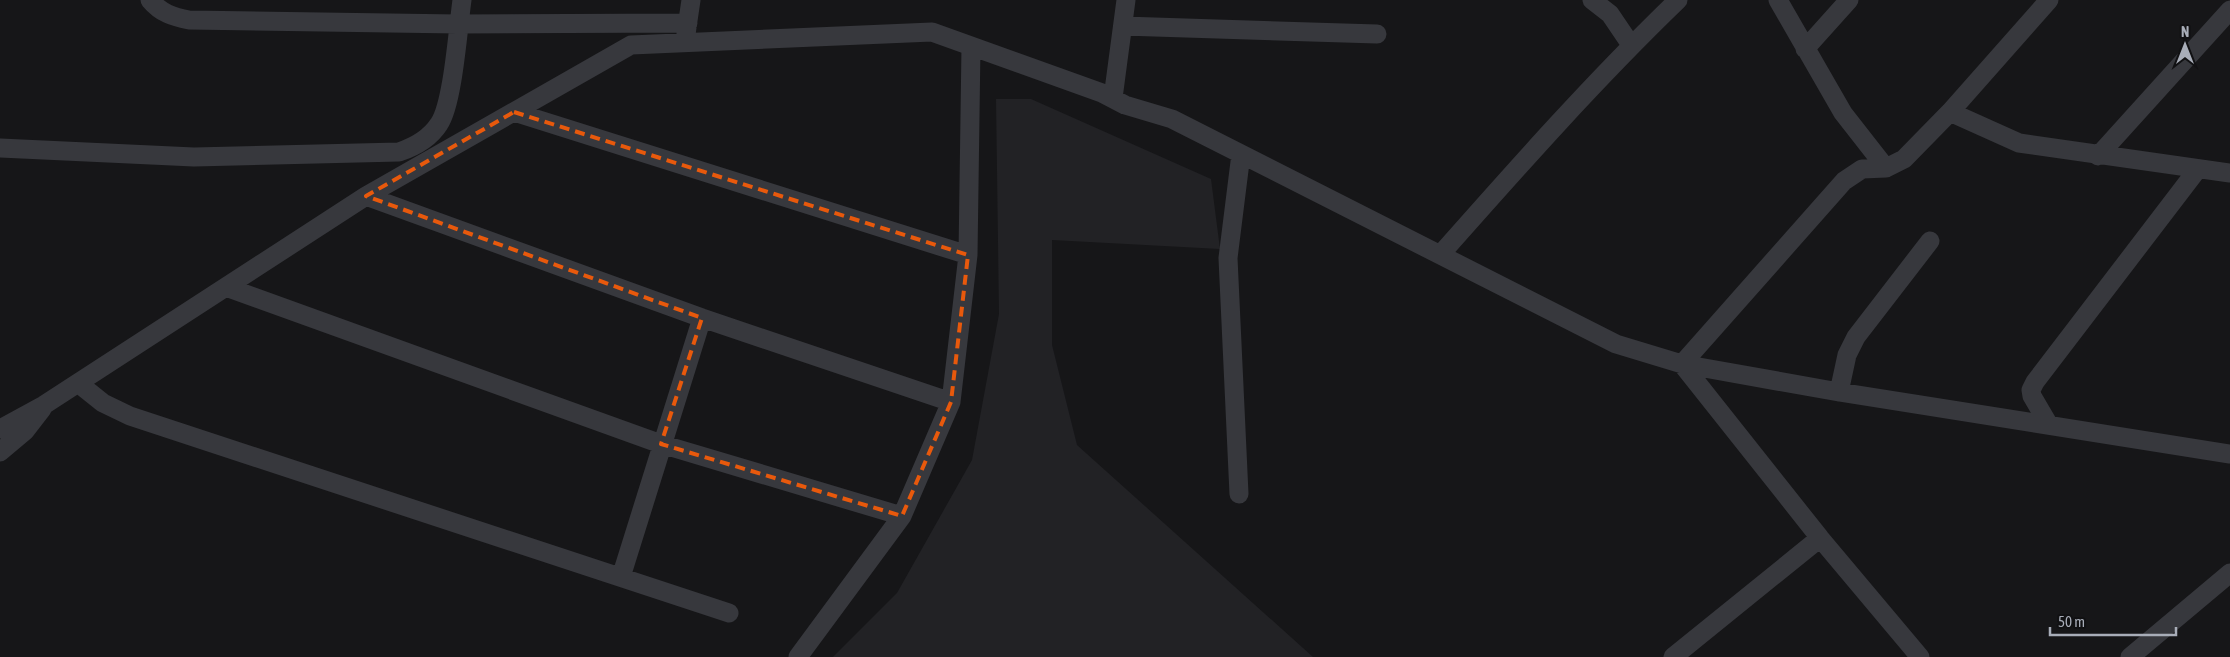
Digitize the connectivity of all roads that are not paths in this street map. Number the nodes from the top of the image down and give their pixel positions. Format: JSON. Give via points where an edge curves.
{"nodes":[{"id":1,"x":150,"y":0,"type":"edge"},
{"id":2,"x":462,"y":0,"type":"edge"},
{"id":3,"x":691,"y":0,"type":"edge"},
{"id":4,"x":1126,"y":0,"type":"edge"},
{"id":5,"x":1592,"y":0,"type":"edge"},
{"id":6,"x":1678,"y":0,"type":"edge"},
{"id":7,"x":1778,"y":0,"type":"edge"},
{"id":8,"x":1849,"y":0,"type":"edge"},
{"id":9,"x":2049,"y":0,"type":"edge"},
{"id":10,"x":2230,"y":10,"type":"edge"},
{"id":11,"x":688,"y":23,"type":"junction"},
{"id":12,"x":458,"y":24,"type":"junction"},
{"id":13,"x":1123,"y":26,"type":"junction"},
{"id":14,"x":1377,"y":34,"type":"dead end"},
{"id":15,"x":684,"y":43,"type":"junction"},
{"id":16,"x":1631,"y":45,"type":"junction"},
{"id":17,"x":971,"y":46,"type":"junction"},
{"id":18,"x":1805,"y":49,"type":"junction"},
{"id":19,"x":1113,"y":98,"type":"junction"},
{"id":20,"x":514,"y":112,"type":"junction"},
{"id":21,"x":1950,"y":112,"type":"junction"},
{"id":22,"x":0,"y":148,"type":"edge"},
{"id":23,"x":1241,"y":154,"type":"junction"},
{"id":24,"x":2098,"y":156,"type":"junction"},
{"id":25,"x":1886,"y":168,"type":"junction"},
{"id":26,"x":2197,"y":170,"type":"junction"},
{"id":27,"x":2230,"y":173,"type":"edge"},
{"id":28,"x":366,"y":196,"type":"junction"},
{"id":29,"x":1930,"y":241,"type":"dead end"},
{"id":30,"x":968,"y":255,"type":"junction"},
{"id":31,"x":1440,"y":255,"type":"junction"},
{"id":32,"x":226,"y":287,"type":"junction"},
{"id":33,"x":702,"y":318,"type":"junction"},
{"id":34,"x":1682,"y":364,"type":"junction"},
{"id":35,"x":78,"y":383,"type":"junction"},
{"id":36,"x":1839,"y":392,"type":"junction"},
{"id":37,"x":951,"y":402,"type":"junction"},
{"id":38,"x":44,"y":406,"type":"junction"},
{"id":39,"x":2049,"y":425,"type":"junction"},
{"id":40,"x":0,"y":429,"type":"edge"},
{"id":41,"x":661,"y":444,"type":"junction"},
{"id":42,"x":0,"y":452,"type":"edge"},
{"id":43,"x":2228,"y":452,"type":"edge"},
{"id":44,"x":1239,"y":494,"type":"dead end"},
{"id":45,"x":902,"y":516,"type":"junction"},
{"id":46,"x":1820,"y":538,"type":"junction"},
{"id":47,"x":2230,"y":574,"type":"edge"},
{"id":48,"x":621,"y":577,"type":"junction"},
{"id":49,"x":729,"y":613,"type":"dead end"},
{"id":50,"x":1913,"y":654,"type":"edge"},
{"id":51,"x":798,"y":657,"type":"edge"},
{"id":52,"x":1673,"y":657,"type":"edge"},
{"id":53,"x":2130,"y":657,"type":"edge"}],
"edges":[{"from":1,"to":12,"type":"street","via":[[159,10],[190,20]]},
{"from":2,"to":12,"type":"street"},
{"from":3,"to":11,"type":"street"},
{"from":4,"to":13,"type":"street"},
{"from":5,"to":16,"type":"street","via":[[1610,14]]},
{"from":6,"to":16,"type":"street"},
{"from":7,"to":18,"type":"street"},
{"from":8,"to":18,"type":"street"},
{"from":9,"to":21,"type":"street"},
{"from":10,"to":24,"type":"street"},
{"from":11,"to":12,"type":"street"},
{"from":11,"to":15,"type":"street"},
{"from":12,"to":22,"type":"street","via":[[446,109],[440,122],[428,137],[398,152],[194,158]]},
{"from":13,"to":14,"type":"street"},
{"from":13,"to":19,"type":"street"},
{"from":15,"to":17,"type":"street","via":[[932,32]]},
{"from":15,"to":20,"type":"street","via":[[631,45]]},
{"from":16,"to":31,"type":"street"},
{"from":17,"to":19,"type":"street"},
{"from":17,"to":30,"type":"street"},
{"from":18,"to":25,"type":"street","via":[[1843,113]]},
{"from":19,"to":23,"type":"street","via":[[1172,119]]},
{"from":20,"to":28,"type":"street"},
{"from":20,"to":30,"type":"street"},
{"from":21,"to":24,"type":"street","via":[[2019,143]]},
{"from":21,"to":25,"type":"street","via":[[1904,159]]},
{"from":23,"to":31,"type":"street"},
{"from":23,"to":44,"type":"street","via":[[1228,258]]},
{"from":24,"to":26,"type":"street"},
{"from":25,"to":34,"type":"street","via":[[1862,169],[1844,181]]},
{"from":26,"to":27,"type":"street"},
{"from":26,"to":39,"type":"street","via":[[2035,382],[2032,396]]},
{"from":28,"to":32,"type":"street"},
{"from":28,"to":33,"type":"street"},
{"from":29,"to":36,"type":"street","via":[[1856,337],[1847,355]]},
{"from":30,"to":37,"type":"street"},
{"from":31,"to":34,"type":"street","via":[[1616,344]]},
{"from":32,"to":35,"type":"street"},
{"from":32,"to":41,"type":"street"},
{"from":33,"to":37,"type":"street"},
{"from":33,"to":41,"type":"street"},
{"from":34,"to":36,"type":"street"},
{"from":34,"to":46,"type":"street"},
{"from":35,"to":38,"type":"street"},
{"from":35,"to":48,"type":"street","via":[[103,403],[130,416]]},
{"from":36,"to":39,"type":"street"},
{"from":37,"to":45,"type":"street"},
{"from":38,"to":40,"type":"street"},
{"from":38,"to":42,"type":"street","via":[[26,431]]},
{"from":39,"to":43,"type":"street"},
{"from":41,"to":45,"type":"street"},
{"from":41,"to":48,"type":"street"},
{"from":45,"to":51,"type":"street"},
{"from":46,"to":50,"type":"street"},
{"from":46,"to":52,"type":"street"},
{"from":47,"to":53,"type":"street"},
{"from":48,"to":49,"type":"street"}]}
